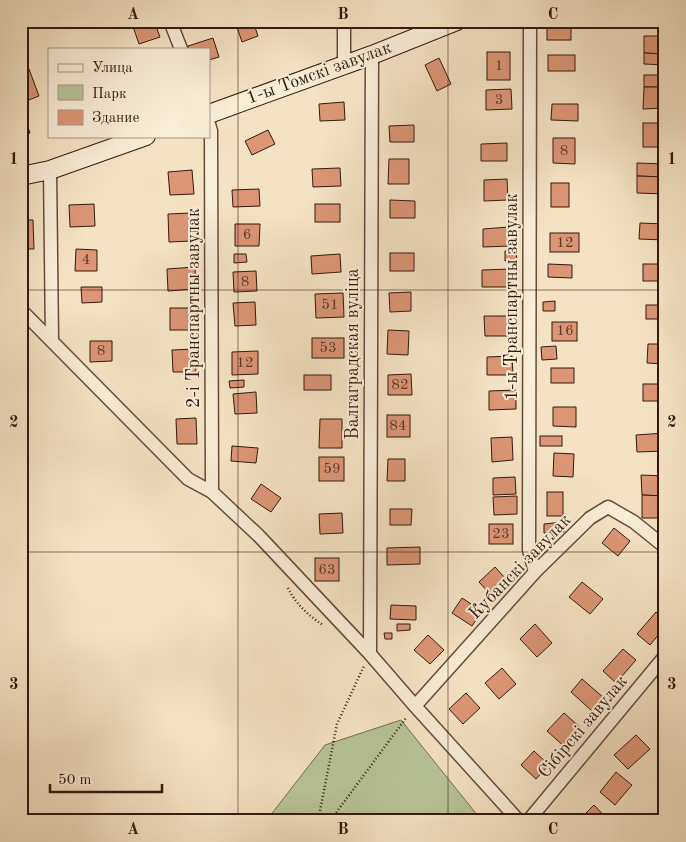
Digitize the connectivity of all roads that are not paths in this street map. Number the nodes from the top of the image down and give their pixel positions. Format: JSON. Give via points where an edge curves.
{"nodes":[{"id":1,"x":170,"y":21,"type":"edge"},
{"id":2,"x":344,"y":21,"type":"edge"},
{"id":3,"x":456,"y":21,"type":"edge"},
{"id":4,"x":530,"y":21,"type":"edge"},
{"id":5,"x":181,"y":48,"type":"edge"},
{"id":6,"x":372,"y":54,"type":"junction"},
{"id":7,"x":344,"y":65,"type":"junction"},
{"id":8,"x":210,"y":114,"type":"edge"},
{"id":9,"x":210,"y":128,"type":"edge"},
{"id":10,"x":140,"y":138,"type":"edge"},
{"id":11,"x":50,"y":170,"type":"junction"},
{"id":12,"x":21,"y":176,"type":"edge"},
{"id":13,"x":21,"y":310,"type":"edge"},
{"id":14,"x":52,"y":341,"type":"junction"},
{"id":15,"x":212,"y":492,"type":"junction"},
{"id":16,"x":665,"y":546,"type":"edge"},
{"id":17,"x":535,"y":572,"type":"junction"},
{"id":18,"x":370,"y":654,"type":"junction"},
{"id":19,"x":665,"y":656,"type":"edge"},
{"id":20,"x":414,"y":706,"type":"junction"},
{"id":21,"x":519,"y":821,"type":"edge"},
{"id":22,"x":528,"y":821,"type":"edge"}],
"edges":[{"from":1,"to":5,"type":"street"},
{"from":2,"to":7,"type":"street"},
{"from":3,"to":6,"type":"street","name":"1-ы Томскі завулак"},
{"from":4,"to":17,"type":"street","name":"1-ы Транспартны завулак","via":[[529,550]]},
{"from":6,"to":7,"type":"street","name":"1-ы Томскі завулак"},
{"from":6,"to":18,"type":"street","name":"Валгаградская вуліца"},
{"from":7,"to":8,"type":"street","name":"1-ы Томскі завулак"},
{"from":9,"to":15,"type":"street","name":"2-і Транспартны завулак"},
{"from":10,"to":11,"type":"street"},
{"from":11,"to":12,"type":"street"},
{"from":11,"to":14,"type":"street"},
{"from":13,"to":14,"type":"street"},
{"from":14,"to":15,"type":"street","via":[[188,479]]},
{"from":15,"to":18,"type":"street","via":[[259,536]]},
{"from":16,"to":17,"type":"street","name":"Кубанскі завулак","via":[[608,507],[590,518]]},
{"from":17,"to":20,"type":"street","name":"Кубанскі завулак"},
{"from":18,"to":20,"type":"street"},
{"from":19,"to":22,"type":"street","name":"Сібірскі завулак"},
{"from":20,"to":21,"type":"street"}]}
